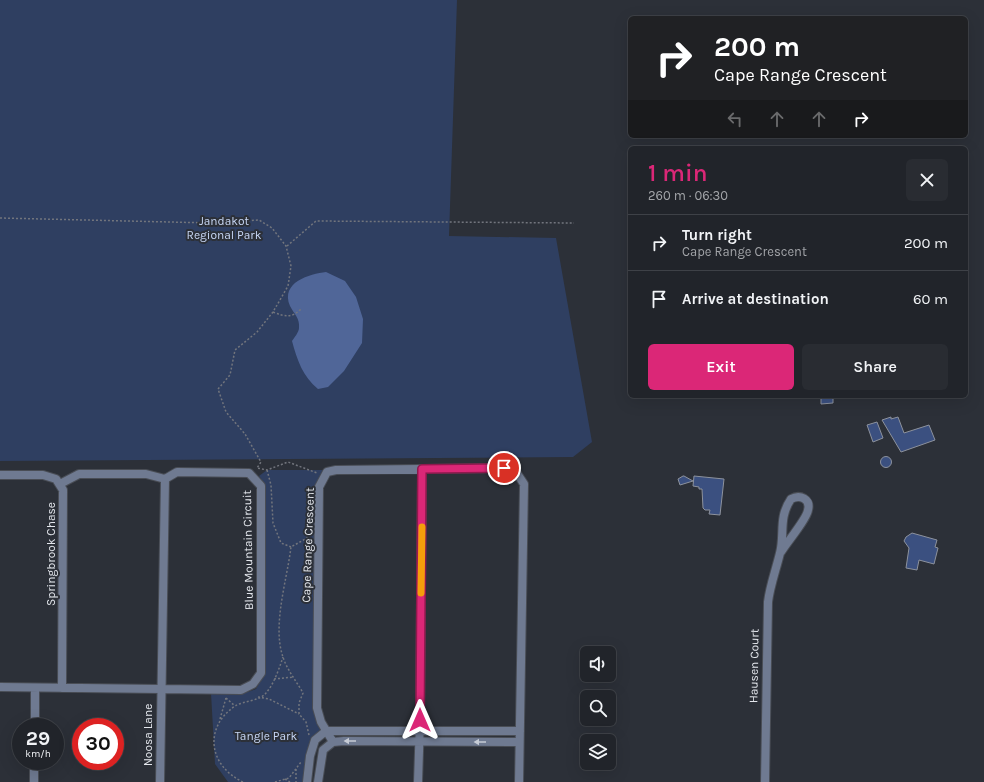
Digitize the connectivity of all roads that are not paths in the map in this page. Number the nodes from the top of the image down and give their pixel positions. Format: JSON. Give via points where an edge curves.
{"nodes":[{"id":1,"x":422,"y":469,"type":"junction"},
{"id":2,"x":0,"y":475,"type":"edge"},
{"id":3,"x":165,"y":478,"type":"junction"},
{"id":4,"x":60,"y":484,"type":"junction"},
{"id":5,"x":780,"y":552,"type":"junction"},
{"id":6,"x":0,"y":688,"type":"edge"},
{"id":7,"x":35,"y":688,"type":"junction"},
{"id":8,"x":62,"y":688,"type":"junction"},
{"id":9,"x":160,"y":688,"type":"junction"},
{"id":10,"x":35,"y":718,"type":"edge"},
{"id":11,"x":420,"y":730,"type":"junction"},
{"id":12,"x":326,"y":731,"type":"junction"},
{"id":13,"x":520,"y":731,"type":"junction"},
{"id":14,"x":419,"y":741,"type":"junction"},
{"id":15,"x":333,"y":742,"type":"junction"},
{"id":16,"x":519,"y":742,"type":"junction"},
{"id":17,"x":34,"y":770,"type":"edge"},
{"id":18,"x":34,"y":782,"type":"edge"},
{"id":19,"x":160,"y":782,"type":"edge"},
{"id":20,"x":308,"y":782,"type":"edge"},
{"id":21,"x":318,"y":782,"type":"edge"},
{"id":22,"x":418,"y":782,"type":"edge"},
{"id":23,"x":519,"y":782,"type":"edge"},
{"id":24,"x":765,"y":782,"type":"edge"}],
"edges":[{"from":1,"to":11,"type":"street"},
{"from":1,"to":12,"type":"street","name":"Cape Range Crescent","via":[[336,470],[327,472],[319,487],[317,708]]},
{"from":1,"to":13,"type":"street","name":"Cape Range Crescent","via":[[504,468],[516,472],[524,484]]},
{"from":2,"to":4,"type":"street","name":"Springbrook Chase","via":[[43,474],[56,479]]},
{"from":3,"to":4,"type":"street","via":[[146,474],[79,474]]},
{"from":3,"to":9,"type":"street"},
{"from":3,"to":9,"type":"street","name":"Blue Mountain Circuit","via":[[177,472],[249,473],[261,486],[261,673],[253,684],[241,690]]},
{"from":4,"to":8,"type":"street","name":"Springbrook Chase","via":[[63,490]]},
{"from":5,"to":5,"type":"street","name":"Hausen Court","via":[[805,518],[808,510],[805,498],[800,496],[791,499],[786,507],[781,525]]},
{"from":5,"to":24,"type":"street","name":"Hausen Court","via":[[768,602]]},
{"from":6,"to":7,"type":"street","name":"Blue Mountain Circuit"},
{"from":7,"to":8,"type":"street","name":"Blue Mountain Circuit"},
{"from":7,"to":10,"type":"street"},
{"from":8,"to":9,"type":"street","name":"Blue Mountain Circuit"},
{"from":9,"to":19,"type":"street","name":"Noosa Lane"},
{"from":11,"to":12,"type":"street"},
{"from":11,"to":13,"type":"street"},
{"from":11,"to":14,"type":"street"},
{"from":12,"to":15,"type":"street","name":"Cape Range Crescent"},
{"from":12,"to":20,"type":"street","via":[[315,740],[310,756]]},
{"from":13,"to":16,"type":"street","name":"Cape Range Crescent"},
{"from":14,"to":15,"type":"street","one_way":true},
{"from":16,"to":14,"type":"street","one_way":true},
{"from":14,"to":22,"type":"street"},
{"from":15,"to":21,"type":"street","via":[[323,750]]},
{"from":16,"to":23,"type":"street","name":"Cape Range Crescent"},
{"from":17,"to":18,"type":"street"}]}
